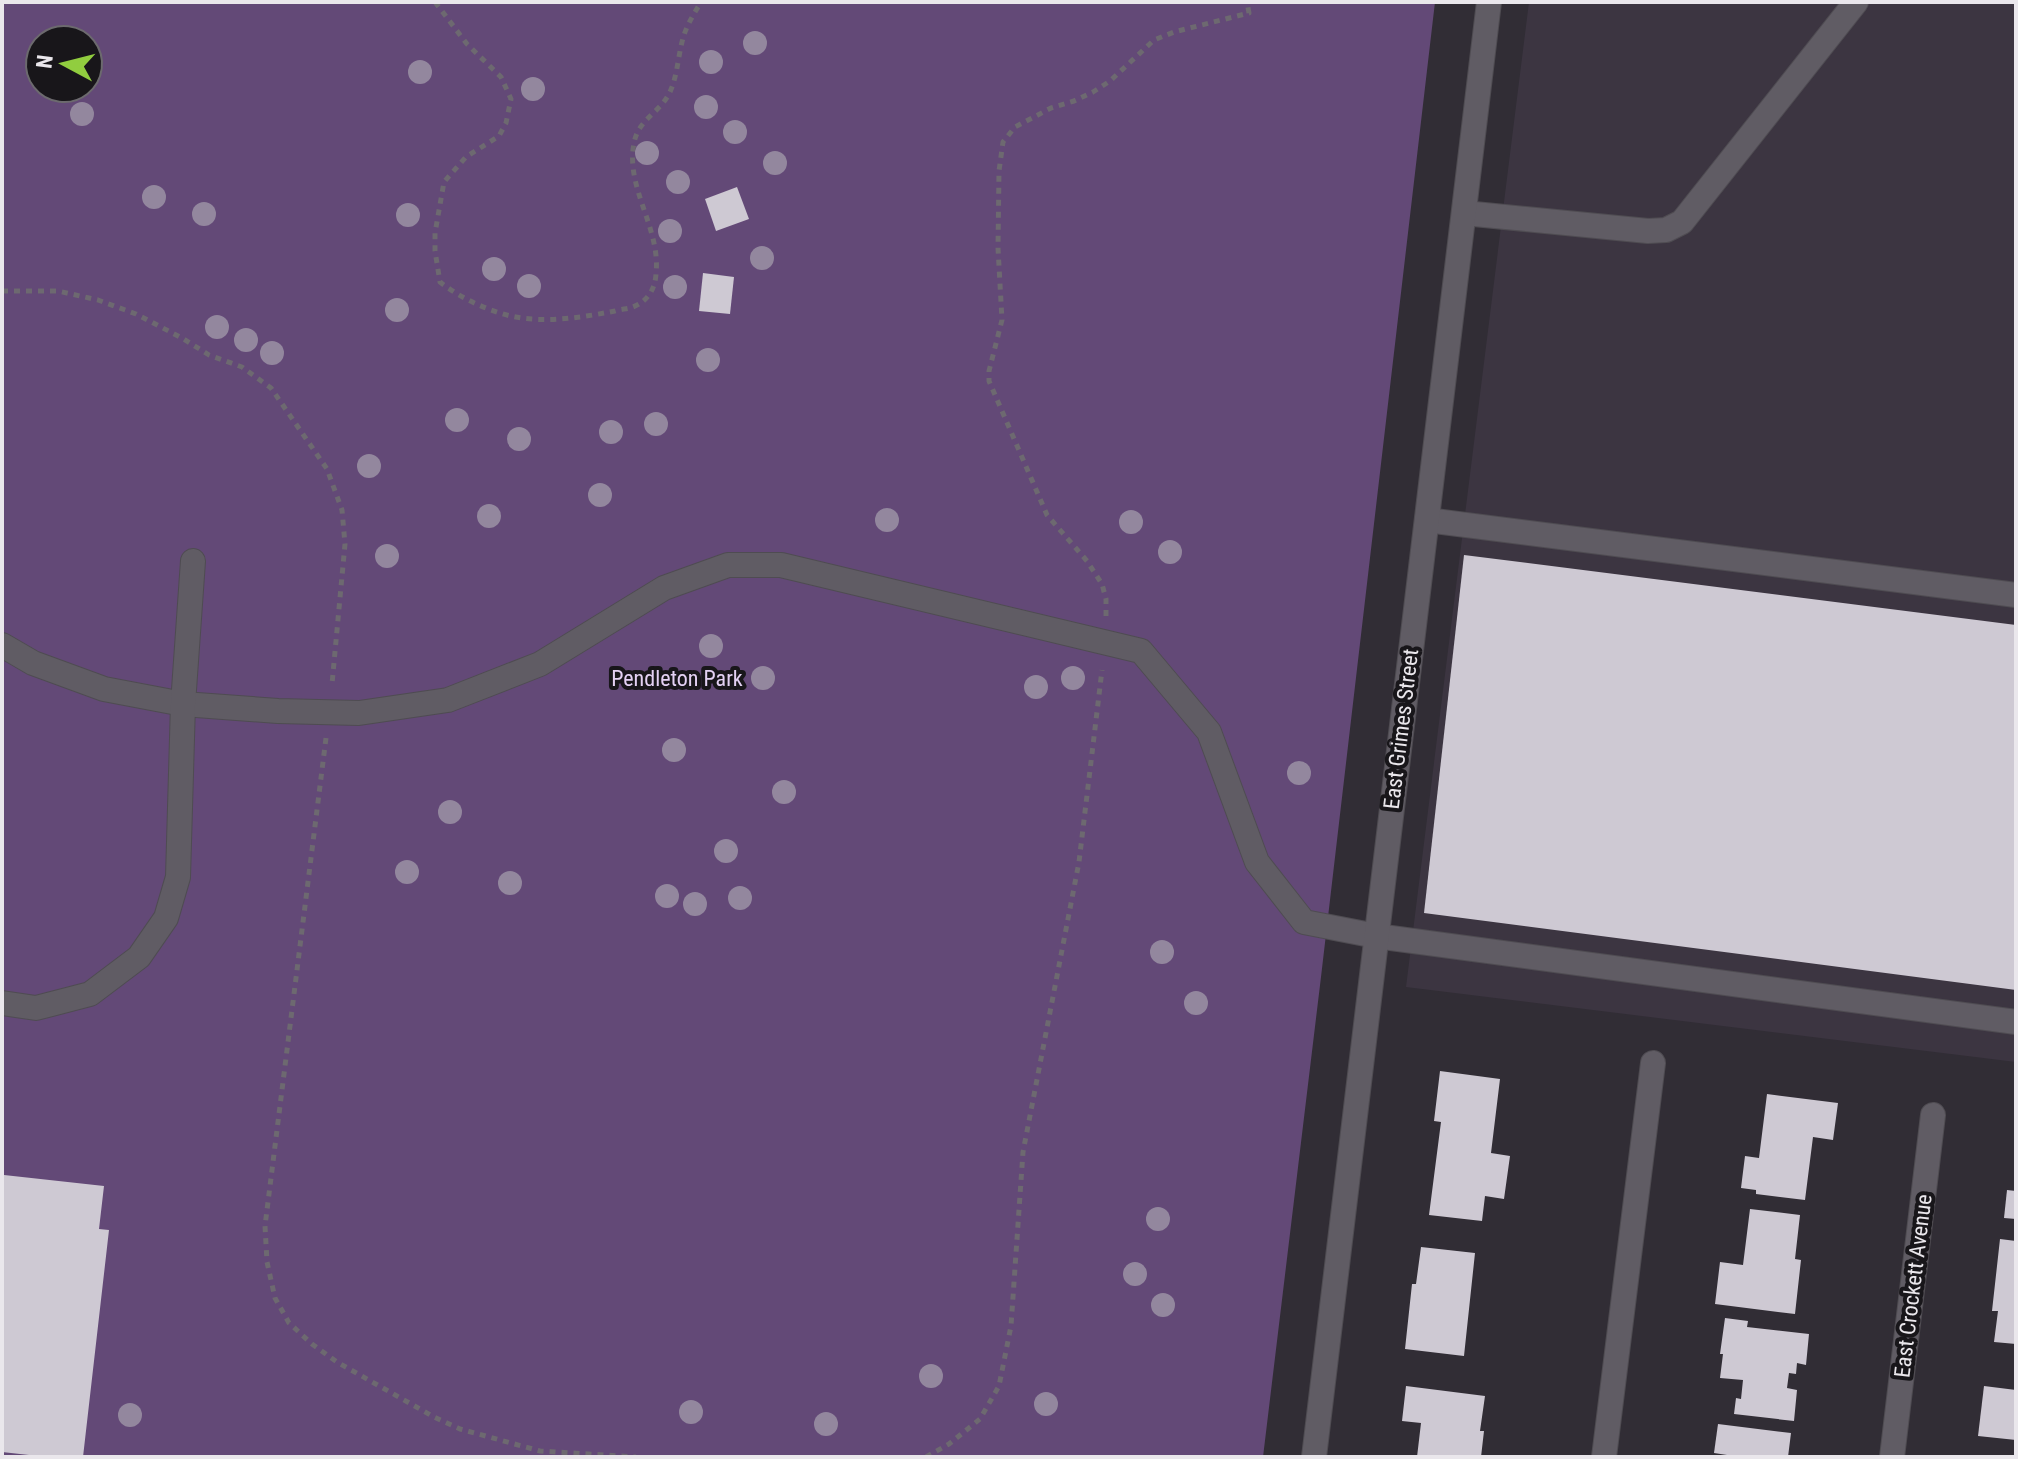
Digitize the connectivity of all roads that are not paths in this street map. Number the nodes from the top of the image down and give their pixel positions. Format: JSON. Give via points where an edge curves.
{"nodes":[{"id":1,"x":1489,"y":2,"type":"edge"},
{"id":2,"x":1856,"y":2,"type":"edge"},
{"id":3,"x":1464,"y":213,"type":"junction"},
{"id":4,"x":1427,"y":520,"type":"junction"},
{"id":5,"x":193,"y":561,"type":"dead end"},
{"id":6,"x":2016,"y":595,"type":"edge"},
{"id":7,"x":2,"y":645,"type":"edge"},
{"id":8,"x":183,"y":704,"type":"junction"},
{"id":9,"x":1376,"y":936,"type":"junction"},
{"id":10,"x":2,"y":1003,"type":"edge"},
{"id":11,"x":2016,"y":1022,"type":"edge"},
{"id":12,"x":1653,"y":1063,"type":"dead end"},
{"id":13,"x":1933,"y":1115,"type":"dead end"},
{"id":14,"x":1314,"y":1457,"type":"edge"},
{"id":15,"x":1604,"y":1457,"type":"edge"},
{"id":16,"x":1892,"y":1457,"type":"edge"}],
"edges":[{"from":1,"to":3,"type":"street","name":"East Grimes Street"},
{"from":2,"to":3,"type":"street","via":[[1682,222],[1648,231]]},
{"from":3,"to":4,"type":"street","name":"East Grimes Street"},
{"from":4,"to":6,"type":"street"},
{"from":4,"to":9,"type":"street","name":"East Grimes Street"},
{"from":5,"to":8,"type":"street"},
{"from":7,"to":8,"type":"street","via":[[33,663],[104,689]]},
{"from":8,"to":9,"type":"street","via":[[359,713],[448,700],[540,664],[664,588],[728,565],[781,565],[1141,651],[1209,732],[1257,862],[1304,922]]},
{"from":8,"to":10,"type":"street","via":[[178,877],[166,918],[139,957],[90,994],[36,1008]]},
{"from":9,"to":11,"type":"street"},
{"from":9,"to":14,"type":"street","name":"East Grimes Street"},
{"from":12,"to":15,"type":"street"},
{"from":13,"to":16,"type":"street","name":"East Crockett Avenue"}]}
